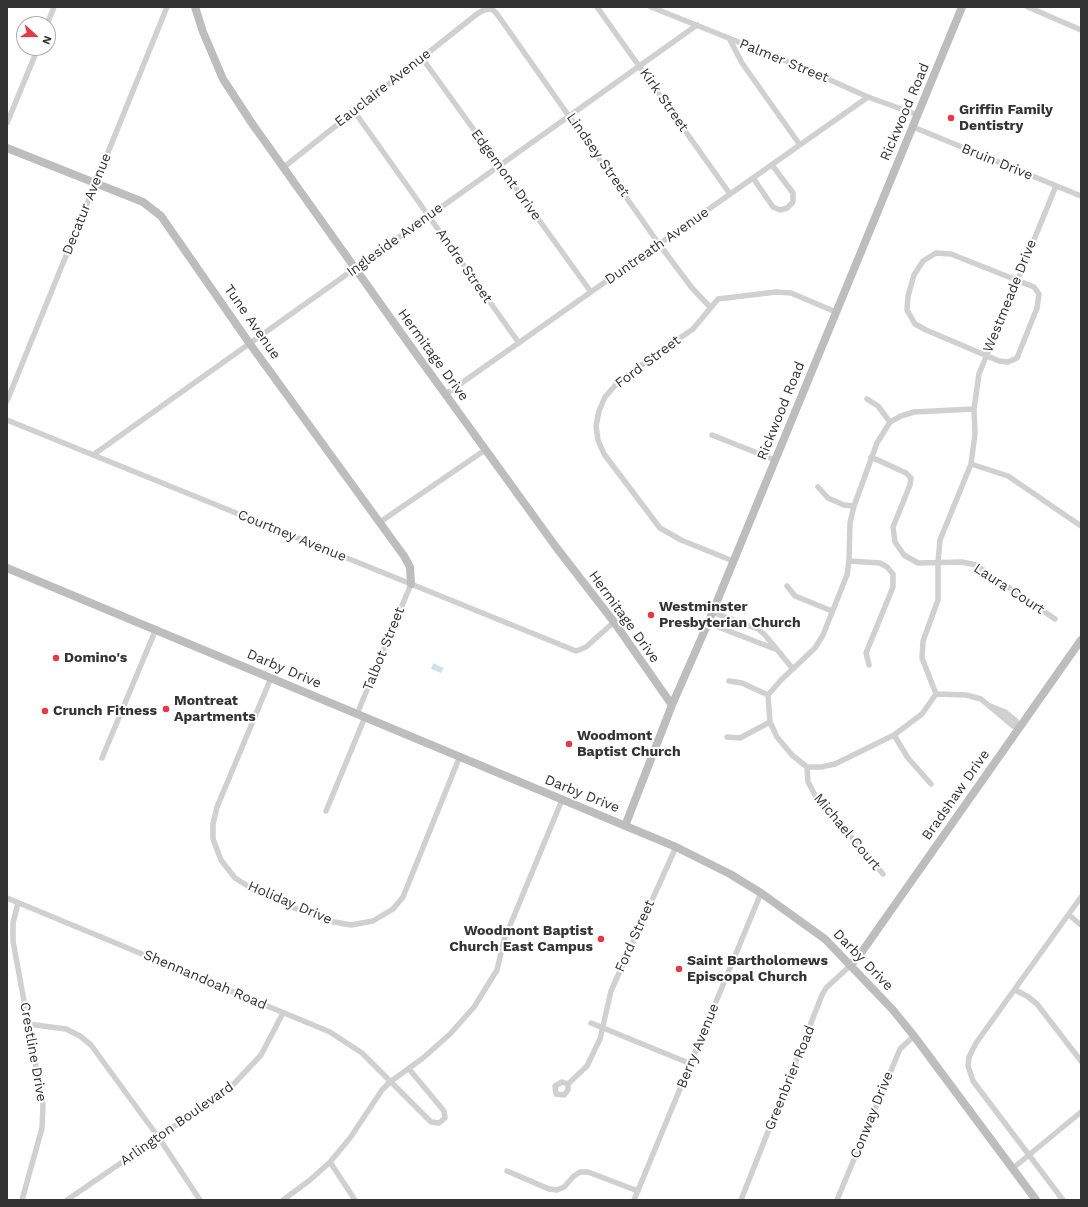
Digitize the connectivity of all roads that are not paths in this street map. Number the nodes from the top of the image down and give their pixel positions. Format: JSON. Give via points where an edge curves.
{"nodes":[{"id":1,"x":167,"y":7,"type":"edge"},
{"id":2,"x":195,"y":7,"type":"edge"},
{"id":3,"x":597,"y":7,"type":"edge"},
{"id":4,"x":651,"y":7,"type":"edge"},
{"id":5,"x":962,"y":7,"type":"edge"},
{"id":6,"x":1028,"y":7,"type":"edge"},
{"id":7,"x":484,"y":10,"type":"joint"},
{"id":8,"x":697,"y":25,"type":"junction"},
{"id":9,"x":1081,"y":30,"type":"edge"},
{"id":10,"x":729,"y":38,"type":"junction"},
{"id":11,"x":35,"y":56,"type":"edge"},
{"id":12,"x":422,"y":58,"type":"junction"},
{"id":13,"x":639,"y":66,"type":"junction"},
{"id":14,"x":868,"y":97,"type":"junction"},
{"id":15,"x":354,"y":111,"type":"junction"},
{"id":16,"x":918,"y":115,"type":"junction"},
{"id":17,"x":570,"y":116,"type":"junction"},
{"id":18,"x":7,"y":123,"type":"edge"},
{"id":19,"x":913,"y":127,"type":"junction"},
{"id":20,"x":800,"y":145,"type":"junction"},
{"id":21,"x":7,"y":148,"type":"edge"},
{"id":22,"x":772,"y":165,"type":"junction"},
{"id":23,"x":499,"y":166,"type":"junction"},
{"id":24,"x":284,"y":167,"type":"junction"},
{"id":25,"x":753,"y":178,"type":"junction"},
{"id":26,"x":96,"y":183,"type":"junction"},
{"id":27,"x":1056,"y":186,"type":"junction"},
{"id":28,"x":730,"y":194,"type":"junction"},
{"id":29,"x":1081,"y":196,"type":"edge"},
{"id":30,"x":429,"y":216,"type":"junction"},
{"id":31,"x":659,"y":244,"type":"junction"},
{"id":32,"x":355,"y":269,"type":"junction"},
{"id":33,"x":1016,"y":280,"type":"junction"},
{"id":34,"x":590,"y":292,"type":"junction"},
{"id":35,"x":710,"y":307,"type":"junction"},
{"id":36,"x":836,"y":312,"type":"junction"},
{"id":37,"x":519,"y":343,"type":"junction"},
{"id":38,"x":250,"y":344,"type":"junction"},
{"id":39,"x":987,"y":356,"type":"junction"},
{"id":40,"x":446,"y":394,"type":"junction"},
{"id":41,"x":867,"y":399,"type":"dead end"},
{"id":42,"x":7,"y":401,"type":"edge"},
{"id":43,"x":974,"y":410,"type":"junction"},
{"id":44,"x":7,"y":420,"type":"edge"},
{"id":45,"x":890,"y":422,"type":"junction"},
{"id":46,"x":712,"y":435,"type":"dead end"},
{"id":47,"x":485,"y":450,"type":"junction"},
{"id":48,"x":93,"y":455,"type":"junction"},
{"id":49,"x":871,"y":457,"type":"junction"},
{"id":50,"x":775,"y":460,"type":"junction"},
{"id":51,"x":971,"y":464,"type":"junction"},
{"id":52,"x":818,"y":487,"type":"dead end"},
{"id":53,"x":854,"y":506,"type":"junction"},
{"id":54,"x":380,"y":522,"type":"junction"},
{"id":55,"x":1081,"y":526,"type":"edge"},
{"id":56,"x":733,"y":561,"type":"junction"},
{"id":57,"x":850,"y":561,"type":"junction"},
{"id":58,"x":938,"y":562,"type":"junction"},
{"id":59,"x":7,"y":568,"type":"edge"},
{"id":60,"x":411,"y":584,"type":"junction"},
{"id":61,"x":787,"y":586,"type":"dead end"},
{"id":62,"x":832,"y":611,"type":"junction"},
{"id":63,"x":712,"y":612,"type":"junction"},
{"id":64,"x":1055,"y":619,"type":"dead end"},
{"id":65,"x":614,"y":622,"type":"junction"},
{"id":66,"x":708,"y":623,"type":"junction"},
{"id":67,"x":156,"y":629,"type":"junction"},
{"id":68,"x":1080,"y":644,"type":"edge"},
{"id":69,"x":776,"y":649,"type":"junction"},
{"id":70,"x":869,"y":666,"type":"dead end"},
{"id":71,"x":793,"y":669,"type":"junction"},
{"id":72,"x":271,"y":678,"type":"junction"},
{"id":73,"x":729,"y":681,"type":"dead end"},
{"id":74,"x":936,"y":694,"type":"junction"},
{"id":75,"x":768,"y":695,"type":"junction"},
{"id":76,"x":672,"y":705,"type":"junction"},
{"id":77,"x":361,"y":715,"type":"junction"},
{"id":78,"x":770,"y":722,"type":"junction"},
{"id":79,"x":1019,"y":727,"type":"junction"},
{"id":80,"x":894,"y":735,"type":"junction"},
{"id":81,"x":727,"y":737,"type":"dead end"},
{"id":82,"x":460,"y":756,"type":"junction"},
{"id":83,"x":102,"y":758,"type":"dead end"},
{"id":84,"x":808,"y":767,"type":"junction"},
{"id":85,"x":931,"y":784,"type":"dead end"},
{"id":86,"x":562,"y":800,"type":"junction"},
{"id":87,"x":326,"y":811,"type":"dead end"},
{"id":88,"x":625,"y":826,"type":"junction"},
{"id":89,"x":676,"y":847,"type":"junction"},
{"id":90,"x":883,"y":874,"type":"dead end"},
{"id":91,"x":761,"y":893,"type":"junction"},
{"id":92,"x":1081,"y":897,"type":"edge"},
{"id":93,"x":7,"y":898,"type":"edge"},
{"id":94,"x":18,"y":902,"type":"junction"},
{"id":95,"x":1069,"y":915,"type":"junction"},
{"id":96,"x":1081,"y":925,"type":"edge"},
{"id":97,"x":851,"y":965,"type":"junction"},
{"id":98,"x":1015,"y":990,"type":"junction"},
{"id":99,"x":283,"y":1012,"type":"junction"},
{"id":100,"x":591,"y":1023,"type":"dead end"},
{"id":101,"x":28,"y":1024,"type":"junction"},
{"id":102,"x":604,"y":1028,"type":"junction"},
{"id":103,"x":914,"y":1036,"type":"junction"},
{"id":104,"x":1081,"y":1061,"type":"edge"},
{"id":105,"x":691,"y":1064,"type":"junction"},
{"id":106,"x":409,"y":1069,"type":"junction"},
{"id":107,"x":390,"y":1082,"type":"junction"},
{"id":108,"x":568,"y":1084,"type":"dead end"},
{"id":109,"x":1081,"y":1112,"type":"edge"},
{"id":110,"x":159,"y":1138,"type":"junction"},
{"id":111,"x":1028,"y":1156,"type":"junction"},
{"id":112,"x":330,"y":1162,"type":"junction"},
{"id":113,"x":1012,"y":1169,"type":"junction"},
{"id":114,"x":507,"y":1171,"type":"dead end"},
{"id":115,"x":638,"y":1191,"type":"junction"},
{"id":116,"x":22,"y":1200,"type":"edge"},
{"id":117,"x":67,"y":1200,"type":"edge"},
{"id":118,"x":200,"y":1200,"type":"edge"},
{"id":119,"x":282,"y":1200,"type":"edge"},
{"id":120,"x":355,"y":1200,"type":"edge"},
{"id":121,"x":634,"y":1200,"type":"edge"},
{"id":122,"x":741,"y":1200,"type":"edge"},
{"id":123,"x":837,"y":1200,"type":"edge"},
{"id":124,"x":1036,"y":1200,"type":"edge"},
{"id":125,"x":1062,"y":1200,"type":"edge"}],
"edges":[{"from":1,"to":26,"type":"street","name":"Decatur Avenue"},
{"from":2,"to":24,"type":"main road","name":"Hermitage Drive","via":[[223,80]]},
{"from":3,"to":13,"type":"street","name":"Kirk Street"},
{"from":4,"to":8,"type":"street","name":"Palmer Street"},
{"from":5,"to":16,"type":"main road","name":"Rickwood Road"},
{"from":6,"to":9,"type":"street"},
{"from":7,"to":12,"type":"street","name":"Eauclaire Avenue"},
{"from":7,"to":17,"type":"street","name":"Lindsey Street","via":[[492,9],[497,14]]},
{"from":8,"to":10,"type":"street","name":"Palmer Street"},
{"from":8,"to":13,"type":"street","name":"Ingleside Avenue"},
{"from":10,"to":14,"type":"street","name":"Palmer Street"},
{"from":10,"to":20,"type":"street","via":[[742,63]]},
{"from":11,"to":18,"type":"street"},
{"from":12,"to":15,"type":"street","name":"Eauclaire Avenue"},
{"from":12,"to":23,"type":"street","name":"Edgemont Drive"},
{"from":13,"to":17,"type":"street","name":"Ingleside Avenue"},
{"from":13,"to":28,"type":"street","name":"Kirk Street"},
{"from":14,"to":16,"type":"street","name":"Palmer Street"},
{"from":14,"to":20,"type":"street","name":"Duntreath Avenue"},
{"from":15,"to":24,"type":"street","name":"Eauclaire Avenue"},
{"from":15,"to":30,"type":"street","name":"Andre Street"},
{"from":16,"to":19,"type":"main road","name":"Rickwood Road"},
{"from":17,"to":23,"type":"street","name":"Ingleside Avenue"},
{"from":17,"to":31,"type":"street","name":"Lindsey Street"},
{"from":19,"to":27,"type":"street","name":"Bruin Drive"},
{"from":19,"to":36,"type":"main road","name":"Rickwood Road"},
{"from":20,"to":22,"type":"street","name":"Duntreath Avenue"},
{"from":21,"to":26,"type":"main road","name":"Tune Avenue"},
{"from":22,"to":25,"type":"street","name":"Duntreath Avenue"},
{"from":22,"to":25,"type":"street","via":[[794,194],[793,202],[787,208],[780,210],[773,207]]},
{"from":23,"to":30,"type":"street","name":"Ingleside Avenue"},
{"from":23,"to":34,"type":"street","name":"Edgemont Drive"},
{"from":24,"to":32,"type":"main road","name":"Hermitage Drive"},
{"from":25,"to":28,"type":"street","name":"Duntreath Avenue"},
{"from":26,"to":38,"type":"main road","name":"Tune Avenue","via":[[143,202],[161,216]]},
{"from":26,"to":42,"type":"street","name":"Decatur Avenue"},
{"from":27,"to":29,"type":"street","name":"Bruin Drive"},
{"from":27,"to":33,"type":"street","name":"Westmeade Drive"},
{"from":28,"to":31,"type":"street","name":"Duntreath Avenue"},
{"from":30,"to":32,"type":"street","name":"Ingleside Avenue"},
{"from":30,"to":37,"type":"street","name":"Andre Street"},
{"from":31,"to":34,"type":"street","name":"Duntreath Avenue"},
{"from":31,"to":35,"type":"street","name":"Lindsey Street","via":[[692,288]]},
{"from":32,"to":38,"type":"street","name":"Ingleside Avenue"},
{"from":32,"to":40,"type":"main road","name":"Hermitage Drive"},
{"from":33,"to":39,"type":"street","name":"Westmeade Drive"},
{"from":33,"to":39,"type":"street","via":[[1034,288],[1039,294],[1037,308],[1017,358],[1008,362]]},
{"from":33,"to":39,"type":"street","via":[[951,254],[936,253],[923,261],[914,275],[907,310],[915,324]]},
{"from":34,"to":37,"type":"street","name":"Duntreath Avenue"},
{"from":35,"to":36,"type":"street","name":"Ford Street","via":[[718,299],[776,292],[791,293]]},
{"from":35,"to":56,"type":"street","name":"Ford Street","via":[[693,329],[620,380],[605,397],[596,426],[604,454],[660,528]]},
{"from":36,"to":50,"type":"main road","name":"Rickwood Road"},
{"from":37,"to":40,"type":"street","name":"Duntreath Avenue"},
{"from":38,"to":48,"type":"street","name":"Ingleside Avenue"},
{"from":38,"to":54,"type":"main road","name":"Tune Avenue"},
{"from":39,"to":43,"type":"street","name":"Westmeade Drive","via":[[979,374]]},
{"from":40,"to":47,"type":"main road","name":"Hermitage Drive"},
{"from":41,"to":45,"type":"street","via":[[878,406]]},
{"from":43,"to":45,"type":"street","via":[[914,412]]},
{"from":43,"to":51,"type":"street","name":"Westmeade Drive","via":[[975,434]]},
{"from":44,"to":48,"type":"street","name":"Courtney Avenue"},
{"from":45,"to":49,"type":"street"},
{"from":46,"to":50,"type":"street"},
{"from":47,"to":54,"type":"street"},
{"from":47,"to":65,"type":"main road","name":"Hermitage Drive"},
{"from":48,"to":60,"type":"street","name":"Courtney Avenue"},
{"from":49,"to":53,"type":"street"},
{"from":49,"to":58,"type":"street","name":"Laura Court","via":[[906,473],[911,478],[893,527],[895,542],[904,555],[918,563]]},
{"from":50,"to":56,"type":"main road","name":"Rickwood Road"},
{"from":51,"to":55,"type":"street","via":[[1008,476]]},
{"from":51,"to":58,"type":"street","name":"Westmeade Drive","via":[[940,540]]},
{"from":52,"to":53,"type":"street","via":[[828,498]]},
{"from":53,"to":57,"type":"street","via":[[850,523]]},
{"from":54,"to":60,"type":"main road","name":"Tune Avenue","via":[[410,568]]},
{"from":56,"to":63,"type":"main road","name":"Rickwood Road"},
{"from":57,"to":62,"type":"street"},
{"from":57,"to":70,"type":"street","via":[[880,563],[893,574],[893,588],[866,653]]},
{"from":58,"to":64,"type":"street","name":"Laura Court","via":[[962,562],[976,566]]},
{"from":58,"to":74,"type":"street","name":"Westmeade Drive","via":[[938,600],[923,642],[922,658]]},
{"from":59,"to":67,"type":"main road","name":"Darby Drive"},
{"from":60,"to":65,"type":"street","name":"Courtney Avenue","via":[[576,651],[586,647]]},
{"from":60,"to":77,"type":"street","name":"Talbot Street"},
{"from":61,"to":62,"type":"street","via":[[795,596]]},
{"from":62,"to":71,"type":"street","via":[[815,648]]},
{"from":63,"to":66,"type":"main road","name":"Rickwood Road"},
{"from":63,"to":69,"type":"street","via":[[758,630]]},
{"from":65,"to":76,"type":"main road","name":"Hermitage Drive"},
{"from":66,"to":69,"type":"street"},
{"from":66,"to":76,"type":"main road","name":"Rickwood Road"},
{"from":67,"to":72,"type":"main road","name":"Darby Drive"},
{"from":67,"to":83,"type":"street"},
{"from":68,"to":79,"type":"main road","name":"Bradshaw Drive"},
{"from":69,"to":71,"type":"street"},
{"from":71,"to":75,"type":"street"},
{"from":72,"to":77,"type":"main road","name":"Darby Drive"},
{"from":72,"to":82,"type":"street","name":"Holiday Drive","via":[[217,807],[213,839],[221,860],[235,878],[289,906],[329,921],[352,925],[374,921],[392,909],[403,897]]},
{"from":73,"to":75,"type":"street","via":[[742,683]]},
{"from":74,"to":79,"type":"street","via":[[981,699],[1004,712],[1016,721]]},
{"from":74,"to":80,"type":"street","via":[[922,714]]},
{"from":75,"to":78,"type":"street"},
{"from":76,"to":88,"type":"main road","name":"Rickwood Road"},
{"from":77,"to":82,"type":"main road","name":"Darby Drive"},
{"from":77,"to":87,"type":"street","name":"Talbot Street"},
{"from":78,"to":81,"type":"street","via":[[740,738]]},
{"from":78,"to":84,"type":"street","via":[[777,737],[792,755]]},
{"from":79,"to":97,"type":"main road","name":"Bradshaw Drive"},
{"from":80,"to":84,"type":"street","via":[[835,764]]},
{"from":80,"to":85,"type":"street","via":[[908,758]]},
{"from":82,"to":86,"type":"main road","name":"Darby Drive"},
{"from":84,"to":90,"type":"street","name":"Michael Court","via":[[808,782],[815,795]]},
{"from":86,"to":88,"type":"main road","name":"Darby Drive"},
{"from":86,"to":106,"type":"street","via":[[504,940],[496,970],[486,989],[461,1024]]},
{"from":88,"to":89,"type":"main road","name":"Darby Drive"},
{"from":89,"to":91,"type":"main road","name":"Darby Drive"},
{"from":89,"to":102,"type":"street","name":"Ford Street","via":[[611,991]]},
{"from":91,"to":97,"type":"main road","name":"Darby Drive","via":[[825,939]]},
{"from":91,"to":105,"type":"street","name":"Berry Avenue"},
{"from":92,"to":95,"type":"street"},
{"from":93,"to":94,"type":"street","name":"Shennandoah Road"},
{"from":94,"to":99,"type":"street","name":"Shennandoah Road"},
{"from":94,"to":101,"type":"street","name":"Crestline Drive","via":[[13,923],[13,941]]},
{"from":95,"to":96,"type":"street"},
{"from":95,"to":98,"type":"street"},
{"from":97,"to":103,"type":"main road","name":"Darby Drive"},
{"from":97,"to":122,"type":"street","name":"Greenbrier Road","via":[[822,995]]},
{"from":98,"to":104,"type":"street","via":[[1037,1004]]},
{"from":98,"to":111,"type":"street","via":[[976,1043],[969,1057],[968,1066],[973,1081]]},
{"from":99,"to":107,"type":"street","name":"Shennandoah Road","via":[[330,1032],[356,1048]]},
{"from":99,"to":110,"type":"street","name":"Arlington Boulevard","via":[[261,1055],[236,1083]]},
{"from":100,"to":102,"type":"street"},
{"from":101,"to":110,"type":"street","via":[[66,1029],[91,1045]]},
{"from":101,"to":116,"type":"street","name":"Crestline Drive","via":[[43,1113],[38,1143]]},
{"from":102,"to":105,"type":"street"},
{"from":102,"to":108,"type":"street","name":"Ford Street","via":[[587,1066]]},
{"from":103,"to":113,"type":"main road","name":"Darby Drive"},
{"from":103,"to":123,"type":"street","name":"Conway Drive","via":[[900,1049]]},
{"from":105,"to":115,"type":"street","name":"Berry Avenue"},
{"from":106,"to":107,"type":"street"},
{"from":106,"to":107,"type":"street","name":"Shennandoah Road","via":[[444,1111],[445,1118],[439,1123],[431,1122]]},
{"from":107,"to":112,"type":"street"},
{"from":109,"to":111,"type":"street"},
{"from":110,"to":117,"type":"street","name":"Arlington Boulevard"},
{"from":110,"to":118,"type":"street"},
{"from":111,"to":113,"type":"street"},
{"from":111,"to":125,"type":"street"},
{"from":112,"to":119,"type":"street"},
{"from":112,"to":120,"type":"street"},
{"from":113,"to":124,"type":"main road","name":"Darby Drive"},
{"from":114,"to":115,"type":"street","via":[[549,1189],[557,1190],[564,1187],[580,1172],[588,1172]]},
{"from":115,"to":121,"type":"street","name":"Berry Avenue"}]}
